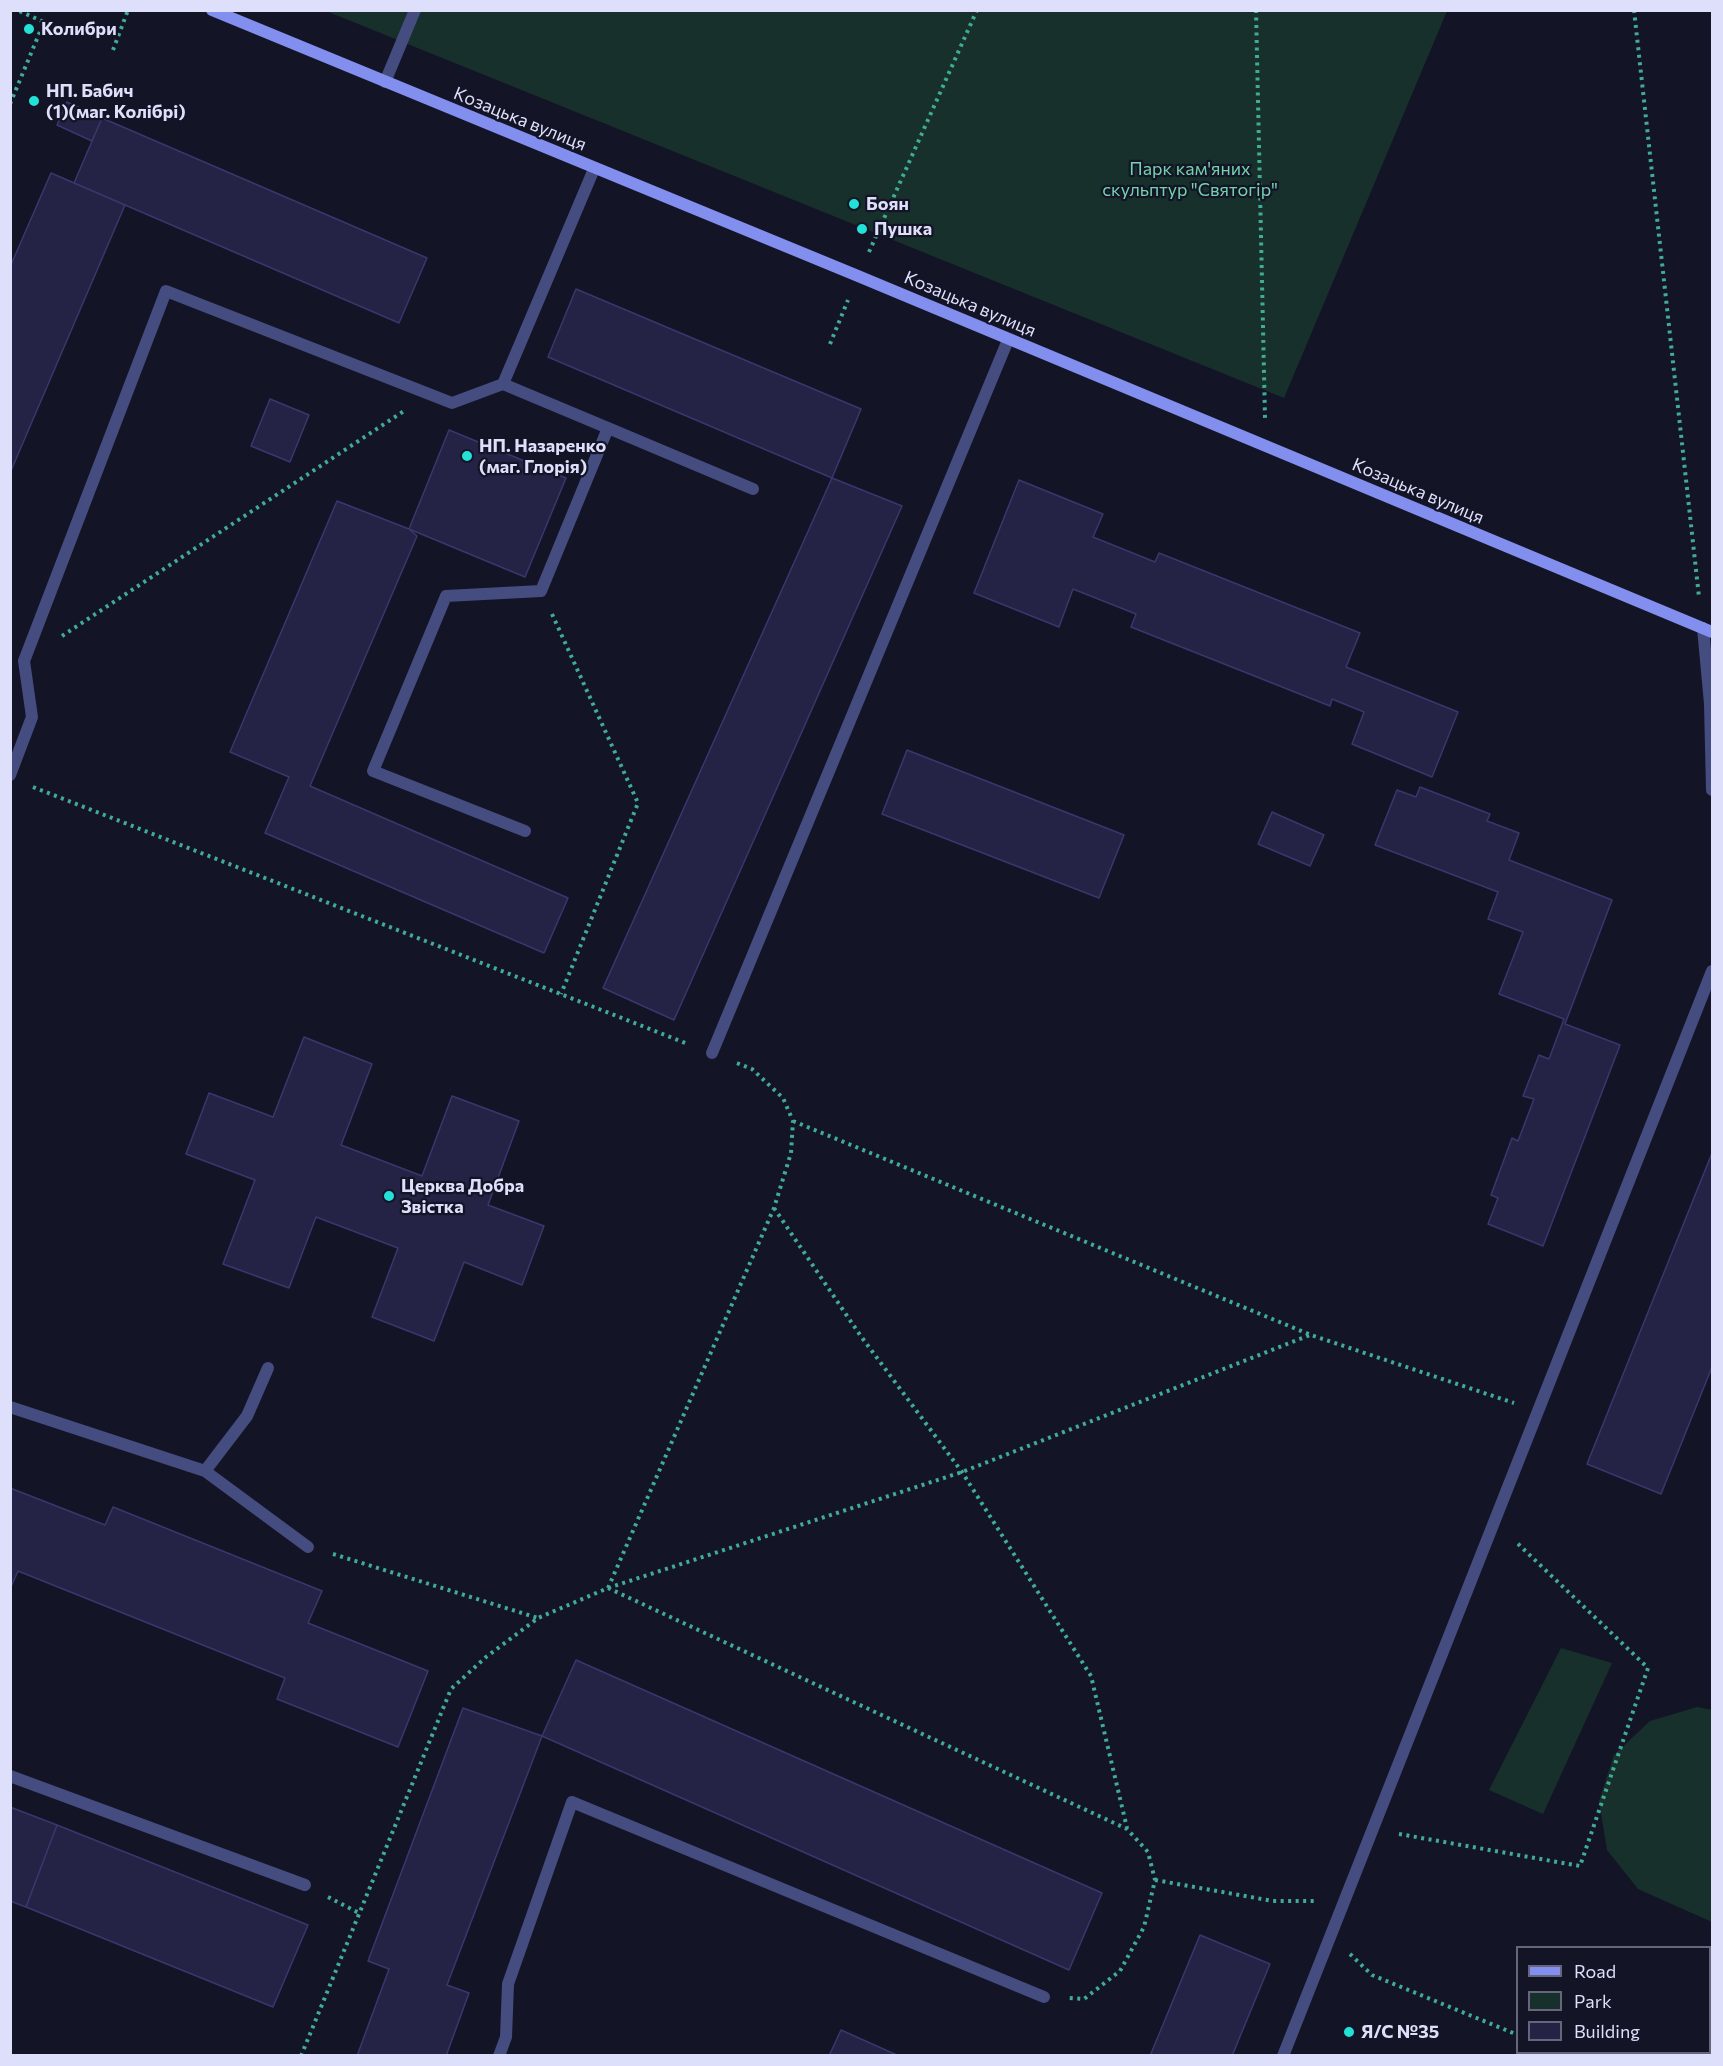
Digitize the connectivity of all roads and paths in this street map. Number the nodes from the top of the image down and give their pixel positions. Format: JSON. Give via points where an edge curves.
{"nodes":[{"id":1,"x":17,"y":10,"type":"edge"},
{"id":2,"x":128,"y":10,"type":"edge"},
{"id":3,"x":212,"y":10,"type":"edge"},
{"id":4,"x":415,"y":10,"type":"edge"},
{"id":5,"x":977,"y":10,"type":"edge"},
{"id":6,"x":1256,"y":10,"type":"edge"},
{"id":7,"x":1634,"y":10,"type":"edge"},
{"id":8,"x":113,"y":50,"type":"dead end"},
{"id":9,"x":385,"y":82,"type":"junction"},
{"id":10,"x":10,"y":104,"type":"edge"},
{"id":11,"x":594,"y":169,"type":"junction"},
{"id":12,"x":858,"y":276,"type":"junction"},
{"id":13,"x":1008,"y":340,"type":"junction"},
{"id":14,"x":830,"y":344,"type":"dead end"},
{"id":15,"x":503,"y":384,"type":"junction"},
{"id":16,"x":430,"y":394,"type":"junction"},
{"id":17,"x":608,"y":428,"type":"junction"},
{"id":18,"x":1266,"y":447,"type":"junction"},
{"id":19,"x":753,"y":489,"type":"dead end"},
{"id":20,"x":541,"y":591,"type":"junction"},
{"id":21,"x":1708,"y":630,"type":"edge"},
{"id":22,"x":24,"y":662,"type":"junction"},
{"id":23,"x":10,"y":775,"type":"edge"},
{"id":24,"x":33,"y":786,"type":"dead end"},
{"id":25,"x":1713,"y":790,"type":"edge"},
{"id":26,"x":525,"y":831,"type":"dead end"},
{"id":27,"x":1713,"y":971,"type":"edge"},
{"id":28,"x":561,"y":994,"type":"junction"},
{"id":29,"x":712,"y":1053,"type":"junction"},
{"id":30,"x":793,"y":1121,"type":"junction"},
{"id":31,"x":774,"y":1208,"type":"junction"},
{"id":32,"x":1311,"y":1335,"type":"junction"},
{"id":33,"x":268,"y":1368,"type":"dead end"},
{"id":34,"x":10,"y":1407,"type":"edge"},
{"id":35,"x":1538,"y":1411,"type":"junction"},
{"id":36,"x":205,"y":1471,"type":"junction"},
{"id":37,"x":962,"y":1472,"type":"junction"},
{"id":38,"x":1494,"y":1522,"type":"junction"},
{"id":39,"x":309,"y":1547,"type":"joint"},
{"id":40,"x":608,"y":1588,"type":"junction"},
{"id":41,"x":538,"y":1618,"type":"junction"},
{"id":42,"x":10,"y":1776,"type":"edge"},
{"id":43,"x":1127,"y":1829,"type":"junction"},
{"id":44,"x":1371,"y":1831,"type":"junction"},
{"id":45,"x":1155,"y":1880,"type":"junction"},
{"id":46,"x":306,"y":1885,"type":"joint"},
{"id":47,"x":1343,"y":1901,"type":"junction"},
{"id":48,"x":359,"y":1913,"type":"junction"},
{"id":49,"x":1330,"y":1934,"type":"junction"},
{"id":50,"x":1044,"y":1997,"type":"joint"},
{"id":51,"x":1516,"y":2034,"type":"edge"},
{"id":52,"x":301,"y":2055,"type":"edge"},
{"id":53,"x":499,"y":2055,"type":"edge"},
{"id":54,"x":1283,"y":2055,"type":"edge"}],
"edges":[{"from":1,"to":10,"type":"path","via":[[44,22]]},
{"from":2,"to":8,"type":"path"},
{"from":3,"to":9,"type":"street","name":"Козацька вулиця"},
{"from":4,"to":9,"type":"lane"},
{"from":5,"to":12,"type":"path"},
{"from":6,"to":18,"type":"path"},
{"from":7,"to":21,"type":"path"},
{"from":9,"to":11,"type":"street","name":"Козацька вулиця"},
{"from":11,"to":12,"type":"street","name":"Козацька вулиця"},
{"from":11,"to":15,"type":"lane"},
{"from":12,"to":13,"type":"street","name":"Козацька вулиця"},
{"from":12,"to":14,"type":"path"},
{"from":13,"to":18,"type":"street","name":"Козацька вулиця"},
{"from":13,"to":29,"type":"lane"},
{"from":15,"to":16,"type":"lane","via":[[452,403]]},
{"from":15,"to":17,"type":"lane"},
{"from":16,"to":22,"type":"path"},
{"from":16,"to":22,"type":"lane","via":[[166,291]]},
{"from":17,"to":19,"type":"lane"},
{"from":17,"to":20,"type":"lane"},
{"from":18,"to":21,"type":"street","name":"Козацька вулиця"},
{"from":20,"to":26,"type":"lane","via":[[446,596],[373,771]]},
{"from":20,"to":28,"type":"path","via":[[638,803]]},
{"from":21,"to":25,"type":"lane"},
{"from":22,"to":23,"type":"lane","via":[[32,717]]},
{"from":24,"to":28,"type":"path"},
{"from":27,"to":35,"type":"lane"},
{"from":28,"to":29,"type":"path"},
{"from":29,"to":30,"type":"path","via":[[752,1069],[783,1098]]},
{"from":30,"to":31,"type":"path","via":[[791,1153]]},
{"from":30,"to":32,"type":"path"},
{"from":31,"to":37,"type":"path","via":[[860,1335]]},
{"from":31,"to":40,"type":"path"},
{"from":32,"to":35,"type":"path"},
{"from":32,"to":37,"type":"path"},
{"from":33,"to":36,"type":"lane","via":[[247,1416]]},
{"from":34,"to":36,"type":"lane"},
{"from":35,"to":38,"type":"lane"},
{"from":36,"to":39,"type":"lane"},
{"from":37,"to":40,"type":"path"},
{"from":37,"to":43,"type":"path","via":[[1091,1677]]},
{"from":38,"to":44,"type":"lane"},
{"from":38,"to":44,"type":"path","via":[[1648,1668],[1580,1866]]},
{"from":39,"to":41,"type":"path"},
{"from":40,"to":41,"type":"path"},
{"from":40,"to":43,"type":"path"},
{"from":41,"to":48,"type":"path","via":[[451,1689]]},
{"from":42,"to":46,"type":"lane"},
{"from":43,"to":45,"type":"path","via":[[1148,1852]]},
{"from":44,"to":47,"type":"lane"},
{"from":45,"to":47,"type":"path","via":[[1273,1901]]},
{"from":45,"to":50,"type":"path","via":[[1144,1927],[1120,1971],[1084,1999]]},
{"from":46,"to":48,"type":"path"},
{"from":47,"to":49,"type":"lane"},
{"from":48,"to":52,"type":"path"},
{"from":49,"to":51,"type":"path","via":[[1372,1975]]},
{"from":49,"to":54,"type":"lane"},
{"from":50,"to":53,"type":"lane","via":[[572,1802],[508,1984],[506,2037]]}]}
